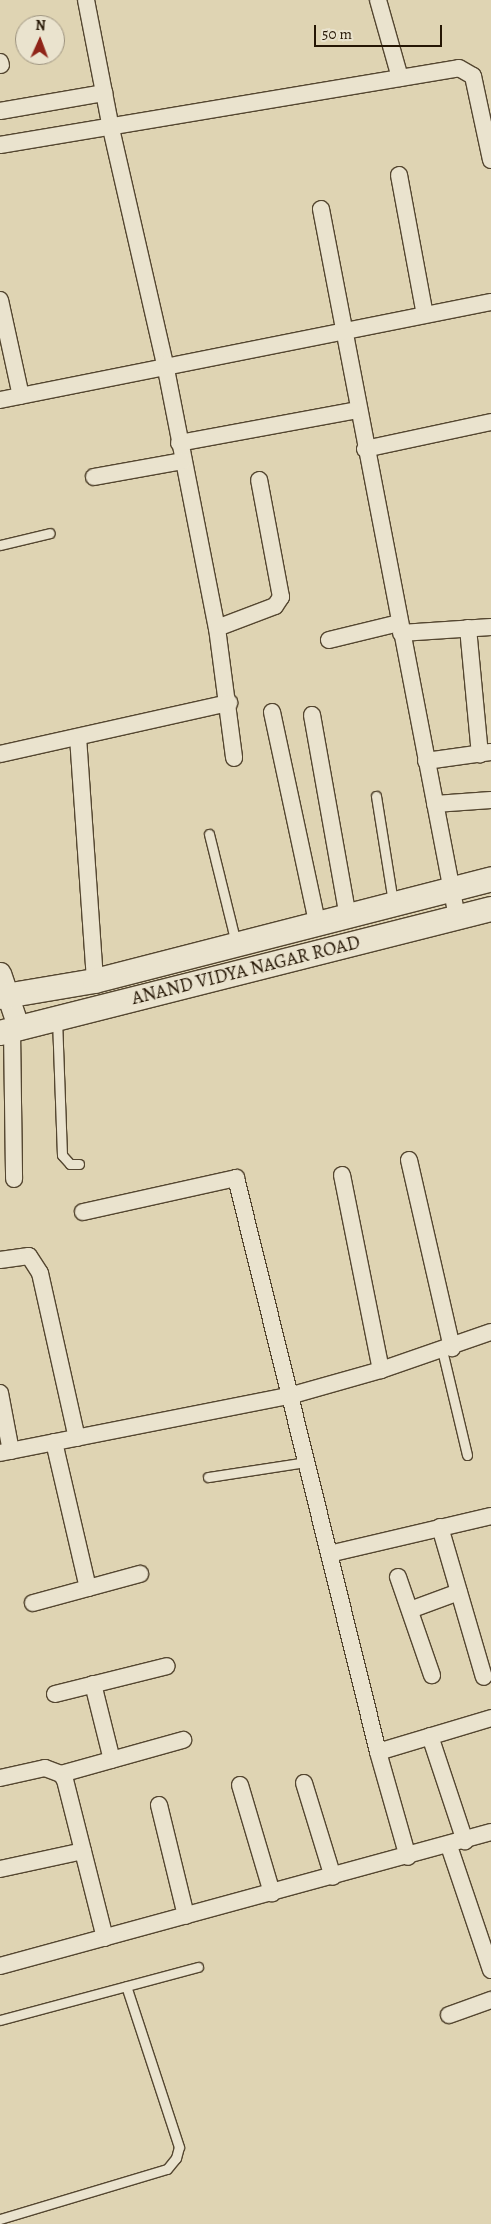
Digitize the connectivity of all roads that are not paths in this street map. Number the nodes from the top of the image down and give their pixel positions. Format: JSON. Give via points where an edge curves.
{"nodes":[{"id":1,"x":86,"y":0,"type":"edge"},
{"id":2,"x":378,"y":0,"type":"edge"},
{"id":3,"x":400,"y":78,"type":"junction"},
{"id":4,"x":104,"y":93,"type":"junction"},
{"id":5,"x":0,"y":111,"type":"edge"},
{"id":6,"x":110,"y":124,"type":"junction"},
{"id":7,"x":0,"y":145,"type":"edge"},
{"id":8,"x":491,"y":160,"type":"edge"},
{"id":9,"x":399,"y":175,"type":"dead end"},
{"id":10,"x":321,"y":209,"type":"dead end"},
{"id":11,"x":0,"y":300,"type":"edge"},
{"id":12,"x":491,"y":302,"type":"edge"},
{"id":13,"x":425,"y":315,"type":"junction"},
{"id":14,"x":342,"y":332,"type":"junction"},
{"id":15,"x":165,"y":364,"type":"junction"},
{"id":16,"x":22,"y":396,"type":"junction"},
{"id":17,"x":0,"y":400,"type":"edge"},
{"id":18,"x":357,"y":410,"type":"junction"},
{"id":19,"x":491,"y":422,"type":"edge"},
{"id":20,"x":179,"y":443,"type":"junction"},
{"id":21,"x":365,"y":449,"type":"junction"},
{"id":22,"x":183,"y":461,"type":"junction"},
{"id":23,"x":94,"y":477,"type":"dead end"},
{"id":24,"x":259,"y":480,"type":"dead end"},
{"id":25,"x":50,"y":533,"type":"dead end"},
{"id":26,"x":0,"y":545,"type":"edge"},
{"id":27,"x":491,"y":627,"type":"edge"},
{"id":28,"x":217,"y":628,"type":"junction"},
{"id":29,"x":400,"y":628,"type":"junction"},
{"id":30,"x":468,"y":628,"type":"junction"},
{"id":31,"x":329,"y":640,"type":"dead end"},
{"id":32,"x":229,"y":703,"type":"junction"},
{"id":33,"x":272,"y":712,"type":"dead end"},
{"id":34,"x":312,"y":715,"type":"dead end"},
{"id":35,"x":78,"y":737,"type":"junction"},
{"id":36,"x":486,"y":753,"type":"edge"},
{"id":37,"x":0,"y":754,"type":"edge"},
{"id":38,"x":234,"y":758,"type":"dead end"},
{"id":39,"x":426,"y":761,"type":"junction"},
{"id":40,"x":376,"y":796,"type":"dead end"},
{"id":41,"x":491,"y":800,"type":"edge"},
{"id":42,"x":434,"y":804,"type":"junction"},
{"id":43,"x":209,"y":834,"type":"dead end"},
{"id":44,"x":491,"y":879,"type":"edge"},
{"id":45,"x":452,"y":888,"type":"junction"},
{"id":46,"x":394,"y":905,"type":"junction"},
{"id":47,"x":491,"y":909,"type":"edge"},
{"id":48,"x":348,"y":918,"type":"junction"},
{"id":49,"x":457,"y":918,"type":"junction"},
{"id":50,"x":318,"y":926,"type":"junction"},
{"id":51,"x":236,"y":945,"type":"junction"},
{"id":52,"x":95,"y":982,"type":"junction"},
{"id":53,"x":2,"y":989,"type":"edge"},
{"id":54,"x":57,"y":1019,"type":"junction"},
{"id":55,"x":10,"y":1030,"type":"edge"},
{"id":56,"x":409,"y":1160,"type":"dead end"},
{"id":57,"x":79,"y":1164,"type":"dead end"},
{"id":58,"x":342,"y":1175,"type":"dead end"},
{"id":59,"x":14,"y":1178,"type":"dead end"},
{"id":60,"x":83,"y":1212,"type":"dead end"},
{"id":61,"x":0,"y":1260,"type":"edge"},
{"id":62,"x":491,"y":1332,"type":"edge"},
{"id":63,"x":447,"y":1349,"type":"junction"},
{"id":64,"x":381,"y":1370,"type":"junction"},
{"id":65,"x":0,"y":1393,"type":"edge"},
{"id":66,"x":289,"y":1396,"type":"junction"},
{"id":67,"x":77,"y":1438,"type":"junction"},
{"id":68,"x":54,"y":1442,"type":"junction"},
{"id":69,"x":5,"y":1452,"type":"edge"},
{"id":70,"x":468,"y":1455,"type":"dead end"},
{"id":71,"x":306,"y":1462,"type":"junction"},
{"id":72,"x":208,"y":1477,"type":"dead end"},
{"id":73,"x":491,"y":1516,"type":"edge"},
{"id":74,"x":440,"y":1527,"type":"junction"},
{"id":75,"x":329,"y":1554,"type":"junction"},
{"id":76,"x":140,"y":1574,"type":"dead end"},
{"id":77,"x":398,"y":1577,"type":"dead end"},
{"id":78,"x":88,"y":1588,"type":"junction"},
{"id":79,"x":459,"y":1592,"type":"junction"},
{"id":80,"x":33,"y":1603,"type":"dead end"},
{"id":81,"x":410,"y":1610,"type":"junction"},
{"id":82,"x":167,"y":1666,"type":"dead end"},
{"id":83,"x":432,"y":1675,"type":"dead end"},
{"id":84,"x":484,"y":1677,"type":"dead end"},
{"id":85,"x":93,"y":1684,"type":"junction"},
{"id":86,"x":55,"y":1694,"type":"dead end"},
{"id":87,"x":491,"y":1718,"type":"edge"},
{"id":88,"x":430,"y":1736,"type":"junction"},
{"id":89,"x":183,"y":1740,"type":"dead end"},
{"id":90,"x":378,"y":1752,"type":"junction"},
{"id":91,"x":112,"y":1760,"type":"junction"},
{"id":92,"x":61,"y":1774,"type":"junction"},
{"id":93,"x":0,"y":1778,"type":"edge"},
{"id":94,"x":304,"y":1783,"type":"dead end"},
{"id":95,"x":240,"y":1785,"type":"dead end"},
{"id":96,"x":159,"y":1805,"type":"dead end"},
{"id":97,"x":491,"y":1832,"type":"edge"},
{"id":98,"x":457,"y":1843,"type":"junction"},
{"id":99,"x":83,"y":1850,"type":"junction"},
{"id":100,"x":408,"y":1857,"type":"junction"},
{"id":101,"x":0,"y":1869,"type":"edge"},
{"id":102,"x":333,"y":1877,"type":"junction"},
{"id":103,"x":272,"y":1893,"type":"junction"},
{"id":104,"x":186,"y":1916,"type":"junction"},
{"id":105,"x":105,"y":1938,"type":"junction"},
{"id":106,"x":0,"y":1966,"type":"edge"},
{"id":107,"x":198,"y":1967,"type":"dead end"},
{"id":108,"x":491,"y":1970,"type":"edge"},
{"id":109,"x":126,"y":1986,"type":"junction"},
{"id":110,"x":491,"y":2000,"type":"edge"},
{"id":111,"x":449,"y":2015,"type":"dead end"},
{"id":112,"x":0,"y":2020,"type":"edge"},
{"id":113,"x":0,"y":2218,"type":"edge"}],
"edges":[{"from":1,"to":4,"type":"street"},
{"from":2,"to":3,"type":"street"},
{"from":3,"to":6,"type":"street"},
{"from":3,"to":8,"type":"street","via":[[447,69],[468,71],[476,86]]},
{"from":4,"to":5,"type":"street"},
{"from":4,"to":6,"type":"street"},
{"from":6,"to":7,"type":"street"},
{"from":6,"to":15,"type":"street"},
{"from":9,"to":13,"type":"street"},
{"from":10,"to":14,"type":"street"},
{"from":11,"to":16,"type":"street"},
{"from":12,"to":13,"type":"street"},
{"from":13,"to":14,"type":"street"},
{"from":14,"to":15,"type":"street"},
{"from":14,"to":18,"type":"street"},
{"from":15,"to":16,"type":"street"},
{"from":15,"to":20,"type":"street"},
{"from":16,"to":17,"type":"street"},
{"from":18,"to":20,"type":"street"},
{"from":18,"to":21,"type":"street"},
{"from":19,"to":21,"type":"street"},
{"from":20,"to":22,"type":"street"},
{"from":21,"to":29,"type":"street"},
{"from":22,"to":23,"type":"street"},
{"from":22,"to":28,"type":"street"},
{"from":24,"to":28,"type":"street","via":[[281,596],[275,606]]},
{"from":25,"to":26,"type":"lane"},
{"from":27,"to":30,"type":"street"},
{"from":28,"to":32,"type":"street"},
{"from":29,"to":30,"type":"street"},
{"from":29,"to":31,"type":"street"},
{"from":29,"to":39,"type":"street"},
{"from":30,"to":36,"type":"street"},
{"from":32,"to":35,"type":"street"},
{"from":32,"to":38,"type":"street"},
{"from":33,"to":50,"type":"street"},
{"from":34,"to":48,"type":"street"},
{"from":35,"to":37,"type":"street"},
{"from":35,"to":52,"type":"street"},
{"from":36,"to":39,"type":"street"},
{"from":39,"to":42,"type":"street"},
{"from":40,"to":46,"type":"lane"},
{"from":41,"to":42,"type":"street"},
{"from":42,"to":45,"type":"street"},
{"from":43,"to":51,"type":"lane"},
{"from":44,"to":45,"type":"main road","name":"ANAND VIDYA NAGAR ROAD"},
{"from":45,"to":46,"type":"main road","name":"ANAND VIDYA NAGAR ROAD"},
{"from":45,"to":49,"type":"street"},
{"from":46,"to":48,"type":"main road","name":"ANAND VIDYA NAGAR ROAD"},
{"from":47,"to":49,"type":"main road","name":"ANAND VIDYA NAGAR ROAD"},
{"from":48,"to":50,"type":"main road","name":"ANAND VIDYA NAGAR ROAD"},
{"from":49,"to":54,"type":"main road","name":"ANAND VIDYA NAGAR ROAD"},
{"from":50,"to":51,"type":"main road","name":"ANAND VIDYA NAGAR ROAD"},
{"from":51,"to":52,"type":"main road","name":"ANAND VIDYA NAGAR ROAD"},
{"from":52,"to":53,"type":"main road","name":"ANAND VIDYA NAGAR ROAD"},
{"from":53,"to":55,"type":"street"},
{"from":54,"to":55,"type":"main road","name":"ANAND VIDYA NAGAR ROAD"},
{"from":54,"to":57,"type":"lane","via":[[62,1155],[70,1164]]},
{"from":55,"to":59,"type":"street"},
{"from":56,"to":63,"type":"street"},
{"from":58,"to":64,"type":"street"},
{"from":60,"to":66,"type":"street","via":[[236,1178]]},
{"from":61,"to":67,"type":"street","via":[[29,1256],[40,1273]]},
{"from":62,"to":63,"type":"street"},
{"from":63,"to":64,"type":"street"},
{"from":63,"to":70,"type":"lane"},
{"from":64,"to":66,"type":"street"},
{"from":65,"to":69,"type":"street"},
{"from":66,"to":67,"type":"street"},
{"from":66,"to":71,"type":"street"},
{"from":67,"to":68,"type":"street"},
{"from":68,"to":69,"type":"street"},
{"from":68,"to":78,"type":"street"},
{"from":71,"to":72,"type":"lane"},
{"from":71,"to":75,"type":"street"},
{"from":73,"to":74,"type":"street"},
{"from":74,"to":75,"type":"street"},
{"from":74,"to":79,"type":"street"},
{"from":75,"to":90,"type":"street"},
{"from":76,"to":78,"type":"street"},
{"from":77,"to":81,"type":"street"},
{"from":78,"to":80,"type":"street"},
{"from":79,"to":81,"type":"street"},
{"from":79,"to":84,"type":"street"},
{"from":81,"to":83,"type":"street"},
{"from":82,"to":85,"type":"street"},
{"from":85,"to":86,"type":"street"},
{"from":85,"to":91,"type":"street"},
{"from":87,"to":88,"type":"street"},
{"from":88,"to":90,"type":"street"},
{"from":88,"to":98,"type":"street"},
{"from":89,"to":91,"type":"street"},
{"from":90,"to":100,"type":"street"},
{"from":91,"to":92,"type":"street"},
{"from":92,"to":93,"type":"street","via":[[45,1768]]},
{"from":92,"to":99,"type":"street"},
{"from":94,"to":102,"type":"street"},
{"from":95,"to":103,"type":"street"},
{"from":96,"to":104,"type":"street"},
{"from":97,"to":98,"type":"street"},
{"from":98,"to":100,"type":"street"},
{"from":98,"to":108,"type":"street"},
{"from":99,"to":101,"type":"street"},
{"from":99,"to":105,"type":"street"},
{"from":100,"to":102,"type":"street"},
{"from":102,"to":103,"type":"street"},
{"from":103,"to":104,"type":"street"},
{"from":104,"to":105,"type":"street"},
{"from":105,"to":106,"type":"street"},
{"from":107,"to":109,"type":"lane"},
{"from":109,"to":112,"type":"lane"},
{"from":109,"to":113,"type":"lane","via":[[179,2147],[176,2158],[167,2168]]},
{"from":110,"to":111,"type":"street"}]}
